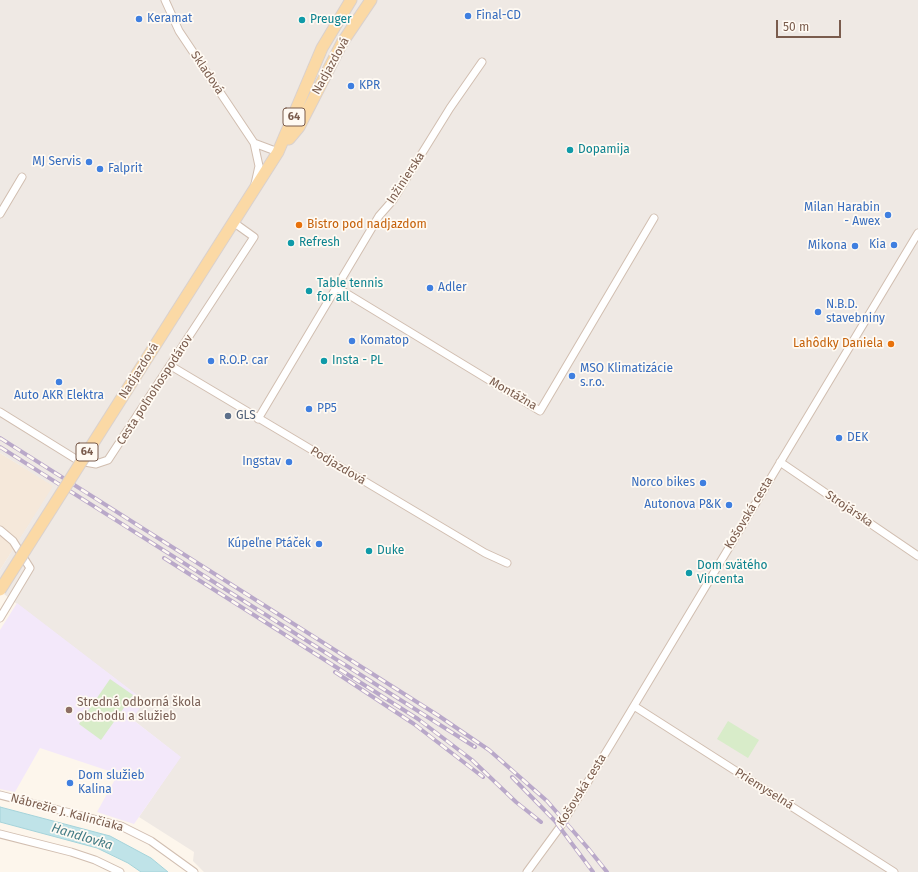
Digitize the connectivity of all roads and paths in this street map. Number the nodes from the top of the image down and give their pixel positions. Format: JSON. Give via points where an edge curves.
{"nodes":[{"id":1,"x":165,"y":0,"type":"edge"},
{"id":2,"x":346,"y":0,"type":"edge"},
{"id":3,"x":351,"y":0,"type":"edge"},
{"id":4,"x":371,"y":0,"type":"edge"},
{"id":5,"x":336,"y":24,"type":"junction"},
{"id":6,"x":482,"y":62,"type":"dead end"},
{"id":7,"x":254,"y":143,"type":"junction"},
{"id":8,"x":278,"y":152,"type":"junction"},
{"id":9,"x":22,"y":177,"type":"dead end"},
{"id":10,"x":253,"y":191,"type":"junction"},
{"id":11,"x":0,"y":214,"type":"edge"},
{"id":12,"x":654,"y":218,"type":"dead end"},
{"id":13,"x":234,"y":222,"type":"junction"},
{"id":14,"x":918,"y":233,"type":"edge"},
{"id":15,"x":336,"y":287,"type":"junction"},
{"id":16,"x":170,"y":366,"type":"junction"},
{"id":17,"x":0,"y":412,"type":"edge"},
{"id":18,"x":258,"y":419,"type":"junction"},
{"id":19,"x":780,"y":462,"type":"junction"},
{"id":20,"x":0,"y":530,"type":"edge"},
{"id":21,"x":918,"y":556,"type":"edge"},
{"id":22,"x":507,"y":563,"type":"dead end"},
{"id":23,"x":0,"y":590,"type":"edge"},
{"id":24,"x":0,"y":618,"type":"edge"},
{"id":25,"x":634,"y":706,"type":"junction"},
{"id":26,"x":0,"y":795,"type":"edge"},
{"id":27,"x":0,"y":834,"type":"edge"},
{"id":28,"x":120,"y":872,"type":"edge"},
{"id":29,"x":194,"y":872,"type":"edge"},
{"id":30,"x":527,"y":872,"type":"edge"},
{"id":31,"x":894,"y":872,"type":"edge"}],
"edges":[{"from":1,"to":7,"type":"street","name":"Skladová","via":[[179,31]]},
{"from":2,"to":5,"type":"main road"},
{"from":3,"to":5,"type":"main road","name":"Nadjazdová","number":"64"},
{"from":4,"to":8,"type":"main road","name":"Nadjazdová","number":"64","via":[[342,43],[299,127]]},
{"from":5,"to":8,"type":"main road","name":"Nadjazdová","number":"64","via":[[322,48]]},
{"from":6,"to":15,"type":"street","name":"Inžinierska","via":[[450,108],[394,200],[379,216]]},
{"from":7,"to":8,"type":"street"},
{"from":7,"to":10,"type":"street","name":"Skladová","via":[[259,166]]},
{"from":8,"to":10,"type":"main road","name":"Nadjazdová","number":"64"},
{"from":9,"to":11,"type":"street"},
{"from":10,"to":13,"type":"main road","name":"Nadjazdová","number":"64"},
{"from":12,"to":15,"type":"street","name":"Montážna","via":[[540,410]]},
{"from":13,"to":16,"type":"street","name":"Cesta poľnohospodárov","via":[[254,237]]},
{"from":13,"to":23,"type":"main road","name":"Nadjazdová","number":"64","bridge":true},
{"from":14,"to":19,"type":"street","name":"Košovská cesta"},
{"from":15,"to":18,"type":"street","name":"Inžinierska"},
{"from":16,"to":17,"type":"street","name":"Cesta poľnohospodárov","via":[[113,455],[103,463],[89,464],[79,461]]},
{"from":16,"to":18,"type":"street","name":"Podjazdová"},
{"from":18,"to":22,"type":"street","name":"Podjazdová","via":[[485,553]]},
{"from":19,"to":21,"type":"street","name":"Strojárska"},
{"from":19,"to":25,"type":"street","name":"Košovská cesta"},
{"from":20,"to":24,"type":"street","via":[[13,542],[30,568]]},
{"from":25,"to":30,"type":"street","name":"Košovská cesta","via":[[562,823]]},
{"from":25,"to":31,"type":"street","name":"Priemyselná"},
{"from":26,"to":29,"type":"street","name":"Nábrežie J. Kalinčiaka","via":[[120,826],[151,841]]},
{"from":27,"to":28,"type":"street","via":[[71,852]]}]}
